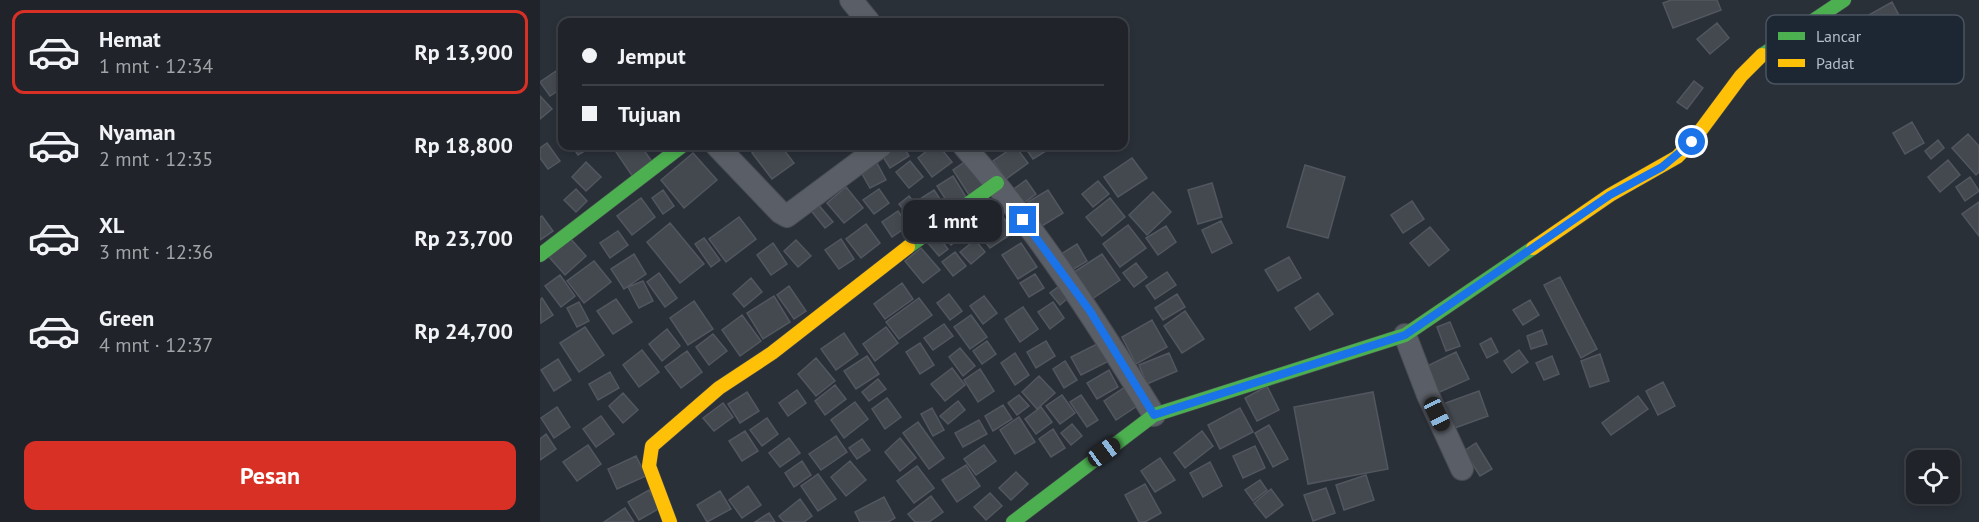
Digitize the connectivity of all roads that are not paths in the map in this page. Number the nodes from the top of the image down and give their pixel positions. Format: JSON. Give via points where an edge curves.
{"nodes":[{"id":1,"x":851,"y":0,"type":"edge"},
{"id":2,"x":1844,"y":0,"type":"edge"},
{"id":3,"x":1822,"y":15,"type":"edge"},
{"id":4,"x":866,"y":18,"type":"edge"},
{"id":5,"x":1766,"y":53,"type":"edge"},
{"id":6,"x":676,"y":150,"type":"edge"},
{"id":7,"x":721,"y":150,"type":"edge"},
{"id":8,"x":876,"y":150,"type":"edge"},
{"id":9,"x":968,"y":150,"type":"edge"},
{"id":10,"x":997,"y":183,"type":"junction"},
{"id":11,"x":540,"y":255,"type":"edge"},
{"id":12,"x":1405,"y":335,"type":"junction"},
{"id":13,"x":1154,"y":415,"type":"junction"},
{"id":14,"x":1462,"y":469,"type":"dead end"},
{"id":15,"x":670,"y":522,"type":"edge"},
{"id":16,"x":1013,"y":522,"type":"edge"}],
"edges":[{"from":1,"to":4,"type":"street"},
{"from":2,"to":3,"type":"street"},
{"from":5,"to":12,"type":"street","via":[[1741,76],[1677,157],[1610,195]]},
{"from":6,"to":11,"type":"street"},
{"from":7,"to":8,"type":"street","via":[[787,216]]},
{"from":9,"to":10,"type":"street"},
{"from":10,"to":13,"type":"street","via":[[1090,311]]},
{"from":10,"to":15,"type":"street","via":[[772,353],[719,388],[652,446],[649,466]]},
{"from":12,"to":13,"type":"street"},
{"from":12,"to":14,"type":"street"},
{"from":13,"to":16,"type":"street"}]}
